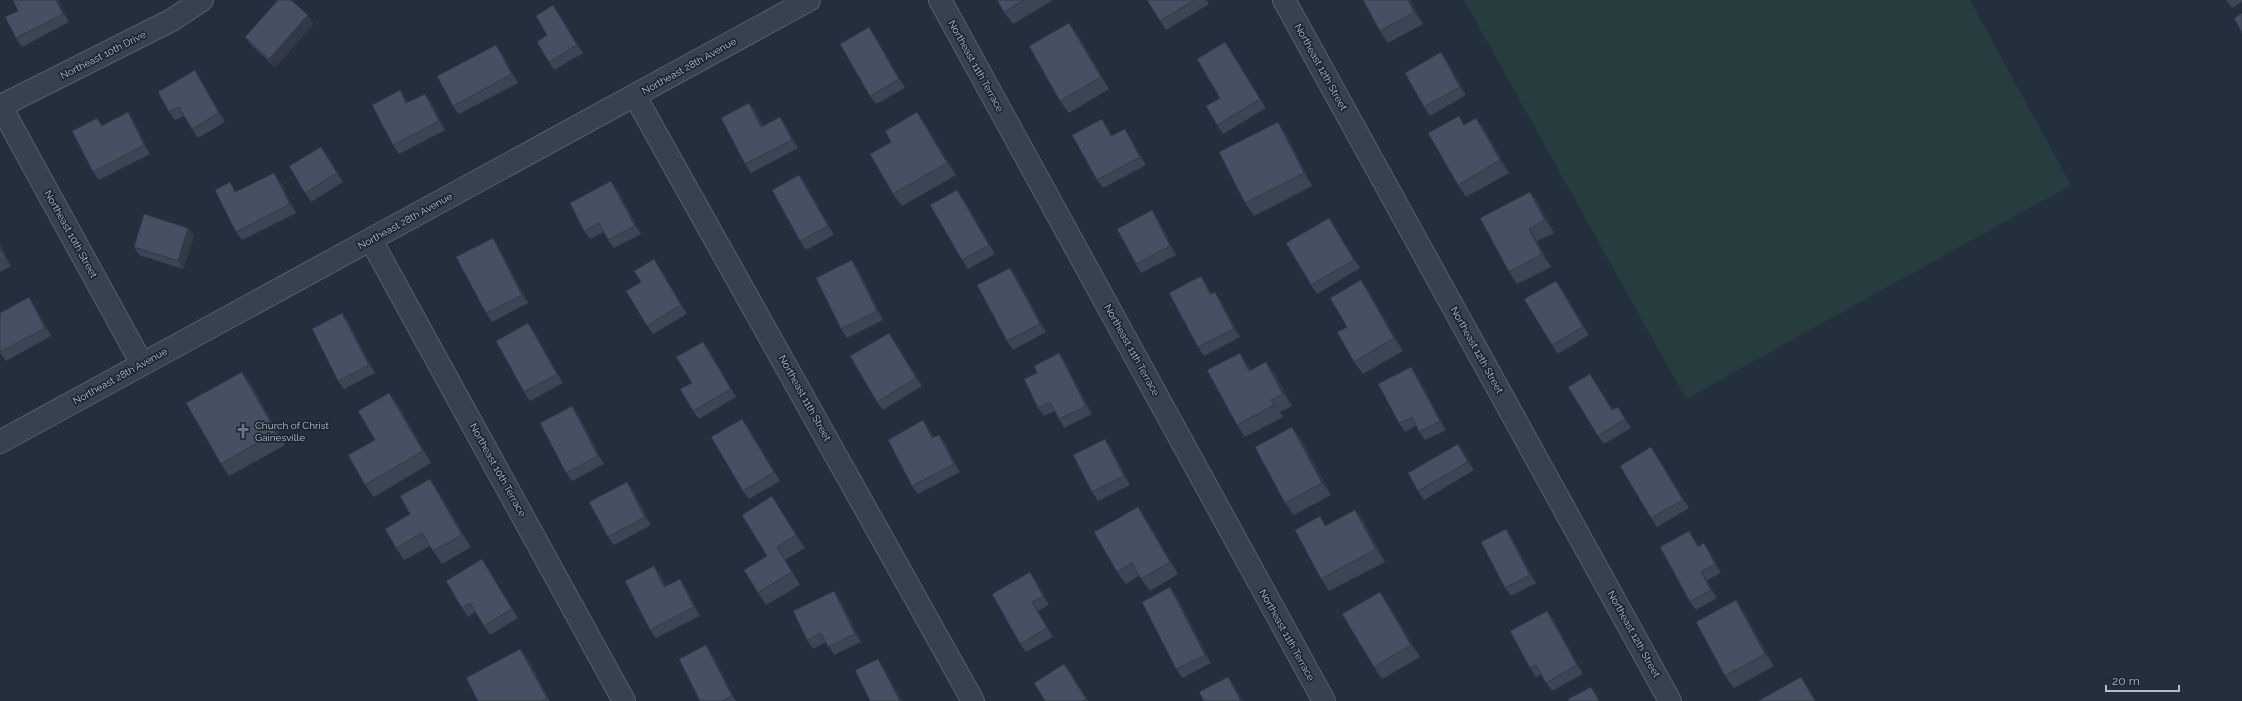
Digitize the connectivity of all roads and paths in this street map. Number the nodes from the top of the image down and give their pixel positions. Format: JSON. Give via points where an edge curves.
{"nodes":[{"id":1,"x":202,"y":0,"type":"edge"},
{"id":2,"x":809,"y":0,"type":"edge"},
{"id":3,"x":940,"y":0,"type":"edge"},
{"id":4,"x":1284,"y":0,"type":"edge"},
{"id":5,"x":635,"y":96,"type":"junction"},
{"id":6,"x":0,"y":105,"type":"edge"},
{"id":7,"x":372,"y":240,"type":"junction"},
{"id":8,"x":142,"y":364,"type":"junction"},
{"id":9,"x":0,"y":442,"type":"edge"},
{"id":10,"x":624,"y":701,"type":"edge"},
{"id":11,"x":973,"y":701,"type":"edge"},
{"id":12,"x":1324,"y":701,"type":"edge"},
{"id":13,"x":1670,"y":701,"type":"edge"}],
"edges":[{"from":1,"to":6,"type":"street","name":"Northeast 10th Drive","via":[[172,20]]},
{"from":2,"to":5,"type":"street","name":"Northeast 28th Avenue"},
{"from":3,"to":12,"type":"street","name":"Northeast 11th Terrace"},
{"from":4,"to":13,"type":"street","name":"Northeast 12th Street"},
{"from":5,"to":7,"type":"street","name":"Northeast 28th Avenue"},
{"from":5,"to":11,"type":"street","name":"Northeast 11th Street"},
{"from":6,"to":8,"type":"street","name":"Northeast 10th Street"},
{"from":7,"to":8,"type":"street","name":"Northeast 28th Avenue"},
{"from":7,"to":10,"type":"street","name":"Northeast 10th Terrace"},
{"from":8,"to":9,"type":"street","name":"Northeast 28th Avenue"}]}
